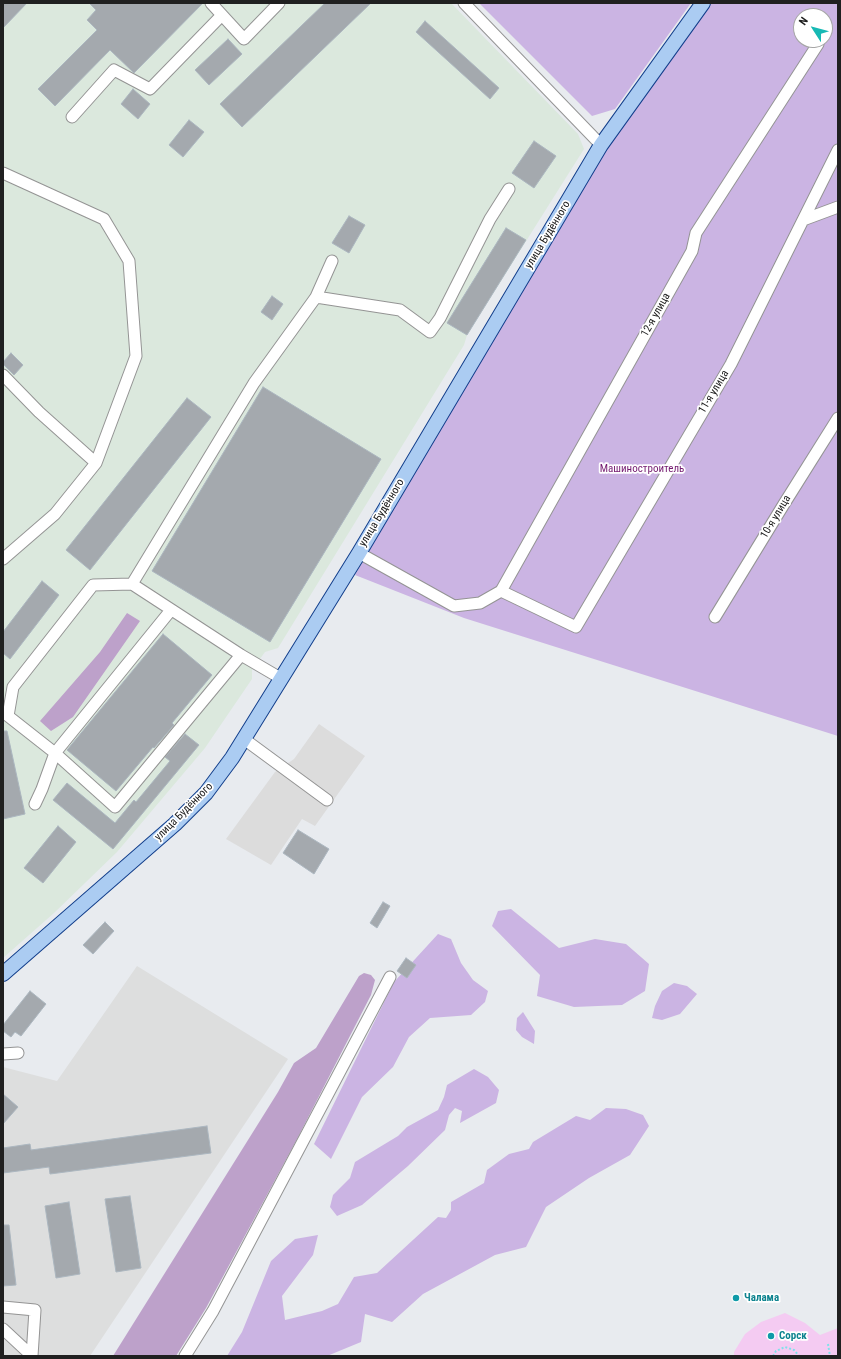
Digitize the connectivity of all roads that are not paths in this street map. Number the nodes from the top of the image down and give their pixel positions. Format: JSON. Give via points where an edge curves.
{"nodes":[{"id":1,"x":211,"y":3,"type":"edge"},
{"id":2,"x":279,"y":3,"type":"edge"},
{"id":3,"x":464,"y":3,"type":"edge"},
{"id":4,"x":702,"y":3,"type":"edge"},
{"id":5,"x":222,"y":15,"type":"junction"},
{"id":6,"x":815,"y":48,"type":"edge"},
{"id":7,"x":72,"y":117,"type":"dead end"},
{"id":8,"x":601,"y":144,"type":"junction"},
{"id":9,"x":838,"y":150,"type":"edge"},
{"id":10,"x":3,"y":173,"type":"edge"},
{"id":11,"x":509,"y":189,"type":"dead end"},
{"id":12,"x":838,"y":206,"type":"edge"},
{"id":13,"x":803,"y":220,"type":"junction"},
{"id":14,"x":332,"y":261,"type":"dead end"},
{"id":15,"x":316,"y":297,"type":"junction"},
{"id":16,"x":3,"y":375,"type":"edge"},
{"id":17,"x":838,"y":418,"type":"edge"},
{"id":18,"x":96,"y":463,"type":"junction"},
{"id":19,"x":358,"y":553,"type":"junction"},
{"id":20,"x":3,"y":559,"type":"edge"},
{"id":21,"x":132,"y":584,"type":"junction"},
{"id":22,"x":502,"y":591,"type":"junction"},
{"id":23,"x":171,"y":610,"type":"junction"},
{"id":24,"x":716,"y":617,"type":"dead end"},
{"id":25,"x":241,"y":655,"type":"junction"},
{"id":26,"x":282,"y":679,"type":"junction"},
{"id":27,"x":244,"y":739,"type":"junction"},
{"id":28,"x":55,"y":754,"type":"junction"},
{"id":29,"x":327,"y":800,"type":"dead end"},
{"id":30,"x":35,"y":804,"type":"dead end"},
{"id":31,"x":3,"y":974,"type":"edge"},
{"id":32,"x":390,"y":978,"type":"dead end"},
{"id":33,"x":18,"y":1053,"type":"dead end"},
{"id":34,"x":3,"y":1054,"type":"edge"},
{"id":35,"x":3,"y":1307,"type":"edge"},
{"id":36,"x":3,"y":1329,"type":"edge"},
{"id":37,"x":185,"y":1356,"type":"edge"}],
"edges":[{"from":1,"to":5,"type":"street"},
{"from":2,"to":5,"type":"street","via":[[244,39]]},
{"from":3,"to":8,"type":"street"},
{"from":4,"to":8,"type":"main road","name":"улица Будённого"},
{"from":5,"to":7,"type":"street","via":[[150,88],[114,70]]},
{"from":6,"to":22,"type":"street","name":"12-я улица","via":[[696,233],[692,251]]},
{"from":8,"to":19,"type":"main road","name":"улица Будённого"},
{"from":9,"to":13,"type":"street","name":"11-я улица"},
{"from":10,"to":18,"type":"street","via":[[104,219],[129,261],[136,356]]},
{"from":11,"to":15,"type":"street","via":[[490,219],[440,318],[430,332],[400,310]]},
{"from":12,"to":13,"type":"street"},
{"from":13,"to":22,"type":"street","name":"11-я улица","via":[[731,364],[576,627]]},
{"from":14,"to":15,"type":"street"},
{"from":15,"to":21,"type":"street","via":[[254,383]]},
{"from":16,"to":18,"type":"street","via":[[39,412]]},
{"from":17,"to":24,"type":"street","name":"10-я улица"},
{"from":18,"to":20,"type":"street","via":[[55,514]]},
{"from":19,"to":22,"type":"street","via":[[454,606],[480,603]]},
{"from":19,"to":26,"type":"main road","name":"улица Будённого"},
{"from":21,"to":23,"type":"street"},
{"from":21,"to":28,"type":"street","via":[[93,585],[13,687],[8,716]]},
{"from":23,"to":25,"type":"street"},
{"from":23,"to":28,"type":"street"},
{"from":25,"to":26,"type":"street"},
{"from":25,"to":28,"type":"street","via":[[115,807]]},
{"from":26,"to":27,"type":"main road","name":"улица Будённого"},
{"from":27,"to":29,"type":"street"},
{"from":27,"to":31,"type":"main road","name":"улица Будённого","via":[[206,793],[175,824]]},
{"from":28,"to":30,"type":"street"},
{"from":32,"to":37,"type":"street","via":[[213,1311]]},
{"from":33,"to":34,"type":"street"},
{"from":35,"to":36,"type":"street","via":[[35,1310],[32,1356]]}]}
